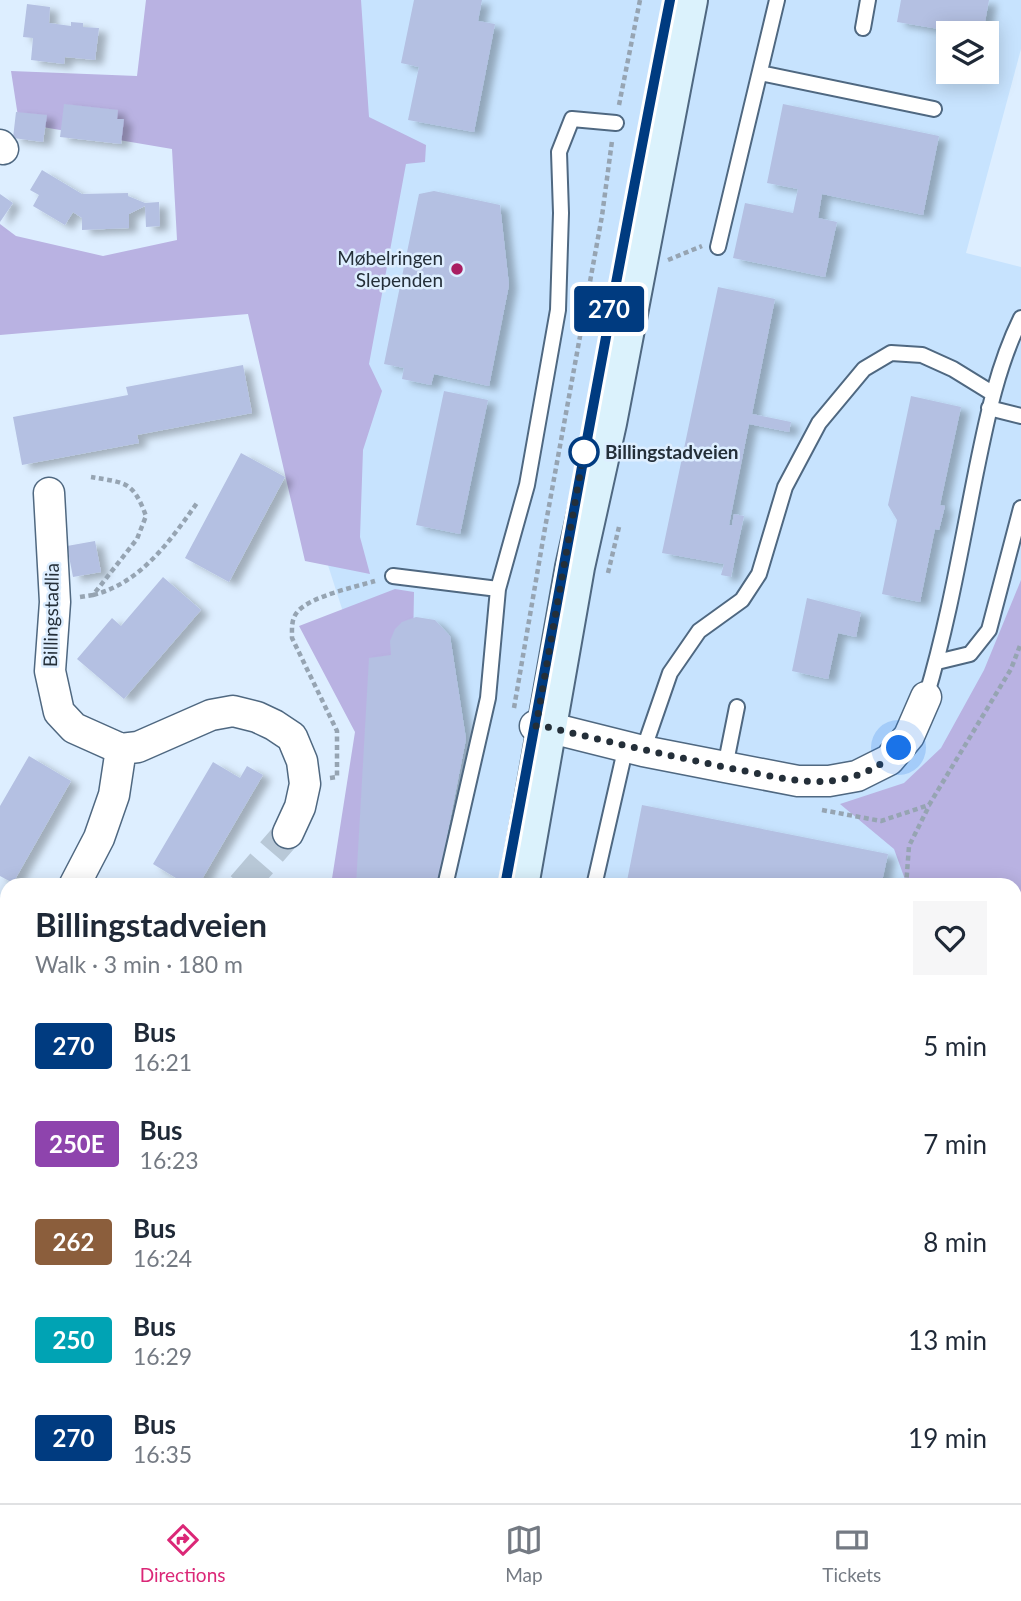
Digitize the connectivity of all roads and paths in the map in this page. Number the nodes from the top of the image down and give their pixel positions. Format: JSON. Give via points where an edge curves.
{"nodes":[{"id":1,"x":640,"y":0,"type":"edge"},
{"id":2,"x":670,"y":0,"type":"edge"},
{"id":3,"x":688,"y":0,"type":"edge"},
{"id":4,"x":778,"y":0,"type":"edge"},
{"id":5,"x":869,"y":0,"type":"edge"},
{"id":6,"x":863,"y":28,"type":"dead end"},
{"id":7,"x":760,"y":73,"type":"junction"},
{"id":8,"x":934,"y":109,"type":"dead end"},
{"id":9,"x":615,"y":123,"type":"junction"},
{"id":10,"x":720,"y":243,"type":"joint"},
{"id":11,"x":667,"y":261,"type":"dead end"},
{"id":12,"x":1021,"y":318,"type":"edge"},
{"id":13,"x":991,"y":400,"type":"junction"},
{"id":14,"x":1021,"y":416,"type":"edge"},
{"id":15,"x":91,"y":477,"type":"dead end"},
{"id":16,"x":49,"y":493,"type":"dead end"},
{"id":17,"x":197,"y":503,"type":"dead end"},
{"id":18,"x":1021,"y":508,"type":"edge"},
{"id":19,"x":393,"y":576,"type":"joint"},
{"id":20,"x":498,"y":589,"type":"junction"},
{"id":21,"x":93,"y":595,"type":"junction"},
{"id":22,"x":55,"y":602,"type":"junction"},
{"id":23,"x":937,"y":662,"type":"junction"},
{"id":24,"x":926,"y":697,"type":"joint"},
{"id":25,"x":737,"y":707,"type":"dead end"},
{"id":26,"x":532,"y":723,"type":"junction"},
{"id":27,"x":634,"y":748,"type":"junction"},
{"id":28,"x":121,"y":749,"type":"junction"},
{"id":29,"x":724,"y":767,"type":"junction"},
{"id":30,"x":305,"y":784,"type":"junction"},
{"id":31,"x":929,"y":805,"type":"dead end"},
{"id":32,"x":288,"y":833,"type":"tunnel mouth"},
{"id":33,"x":78,"y":878,"type":"edge"},
{"id":34,"x":447,"y":878,"type":"edge"},
{"id":35,"x":506,"y":878,"type":"edge"},
{"id":36,"x":520,"y":878,"type":"edge"},
{"id":37,"x":596,"y":878,"type":"edge"},
{"id":38,"x":907,"y":878,"type":"edge"}],
"edges":[{"from":1,"to":9,"type":"path"},
{"from":2,"to":26,"type":"main road"},
{"from":3,"to":26,"type":"main road","via":[[607,423],[575,568]]},
{"from":4,"to":7,"type":"lane"},
{"from":5,"to":6,"type":"lane"},
{"from":7,"to":8,"type":"lane"},
{"from":7,"to":10,"type":"lane"},
{"from":9,"to":20,"type":"lane","via":[[572,119],[559,152],[558,310],[527,485]]},
{"from":9,"to":26,"type":"path","via":[[545,528]]},
{"from":10,"to":11,"type":"path"},
{"from":12,"to":13,"type":"lane"},
{"from":13,"to":14,"type":"lane"},
{"from":13,"to":23,"type":"lane"},
{"from":13,"to":27,"type":"lane","via":[[953,369],[922,355],[891,353],[864,369],[819,423],[785,487],[759,574],[742,600],[699,631],[670,673]]},
{"from":15,"to":21,"type":"path","via":[[121,483],[137,494],[146,516],[137,538]]},
{"from":16,"to":22,"type":"street","name":"Billingstadlia"},
{"from":17,"to":21,"type":"path","via":[[160,554],[112,590]]},
{"from":18,"to":23,"type":"lane","via":[[989,630],[970,654]]},
{"from":19,"to":20,"type":"lane"},
{"from":19,"to":30,"type":"path","via":[[311,602],[298,611],[292,623],[292,638],[337,731],[337,777]]},
{"from":20,"to":34,"type":"lane","via":[[488,698]]},
{"from":21,"to":22,"type":"path"},
{"from":22,"to":28,"type":"street","name":"Billingstadlia","via":[[50,671],[59,712],[74,729]]},
{"from":23,"to":24,"type":"lane"},
{"from":24,"to":29,"type":"street","via":[[909,736],[889,760],[857,776],[798,781]]},
{"from":25,"to":29,"type":"lane"},
{"from":26,"to":27,"type":"street"},
{"from":26,"to":35,"type":"main road"},
{"from":26,"to":36,"type":"main road"},
{"from":27,"to":29,"type":"street"},
{"from":27,"to":37,"type":"lane"},
{"from":28,"to":30,"type":"street","via":[[138,747],[211,715],[257,716],[292,737]]},
{"from":28,"to":33,"type":"street","via":[[114,795]]},
{"from":30,"to":32,"type":"street"},
{"from":31,"to":38,"type":"path","via":[[909,846]]}]}
